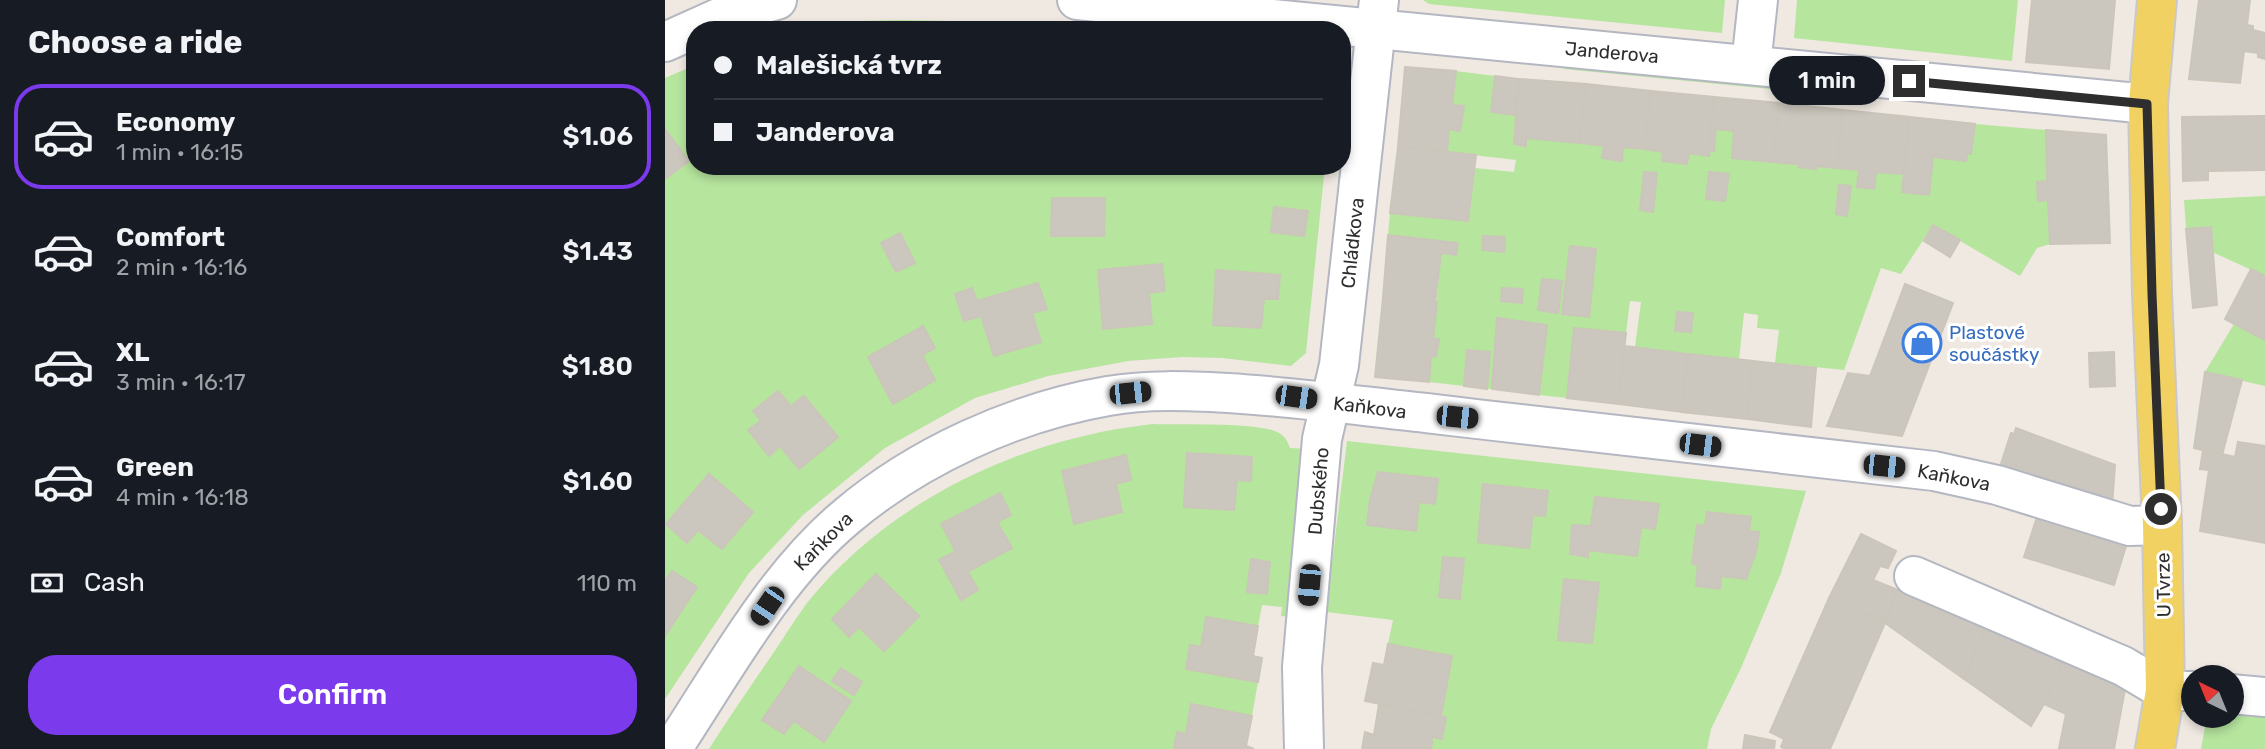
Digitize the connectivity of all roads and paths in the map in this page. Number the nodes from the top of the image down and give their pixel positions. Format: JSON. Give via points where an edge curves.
{"nodes":[{"id":1,"x":776,"y":0,"type":"edge"},
{"id":2,"x":1077,"y":0,"type":"edge"},
{"id":3,"x":1758,"y":0,"type":"edge"},
{"id":4,"x":2157,"y":0,"type":"edge"},
{"id":5,"x":1377,"y":15,"type":"edge"},
{"id":6,"x":712,"y":21,"type":"edge"},
{"id":7,"x":686,"y":33,"type":"edge"},
{"id":8,"x":665,"y":42,"type":"edge"},
{"id":9,"x":1751,"y":65,"type":"junction"},
{"id":10,"x":2147,"y":104,"type":"junction"},
{"id":11,"x":1331,"y":402,"type":"junction"},
{"id":12,"x":2162,"y":524,"type":"junction"},
{"id":13,"x":1914,"y":576,"type":"dead end"},
{"id":14,"x":2179,"y":691,"type":"edge"},
{"id":15,"x":2244,"y":695,"type":"edge"},
{"id":16,"x":2265,"y":697,"type":"edge"},
{"id":17,"x":672,"y":749,"type":"edge"},
{"id":18,"x":1304,"y":749,"type":"edge"},
{"id":19,"x":2155,"y":749,"type":"edge"}],
"edges":[{"from":1,"to":6,"type":"street"},
{"from":2,"to":5,"type":"street","name":"Janderova"},
{"from":3,"to":9,"type":"street"},
{"from":4,"to":10,"type":"main road","name":"U Tvrze"},
{"from":5,"to":9,"type":"street","name":"Janderova"},
{"from":5,"to":11,"type":"street","name":"Chládkova","via":[[1339,365]]},
{"from":7,"to":8,"type":"street"},
{"from":9,"to":10,"type":"street","name":"Janderova"},
{"from":10,"to":12,"type":"main road","name":"U Tvrze"},
{"from":11,"to":12,"type":"street","name":"Kaňkova","via":[[1934,471],[1997,485],[2130,526]]},
{"from":11,"to":17,"type":"street","name":"Kaňkova","via":[[1151,391],[1061,406],[956,447],[846,516],[811,550],[781,586]]},
{"from":11,"to":18,"type":"street","name":"Dubského","via":[[1322,439],[1302,667]]},
{"from":12,"to":14,"type":"main road","name":"U Tvrze"},
{"from":13,"to":14,"type":"street"},
{"from":14,"to":19,"type":"main road","name":"U Tvrze"},
{"from":15,"to":16,"type":"street"}]}
